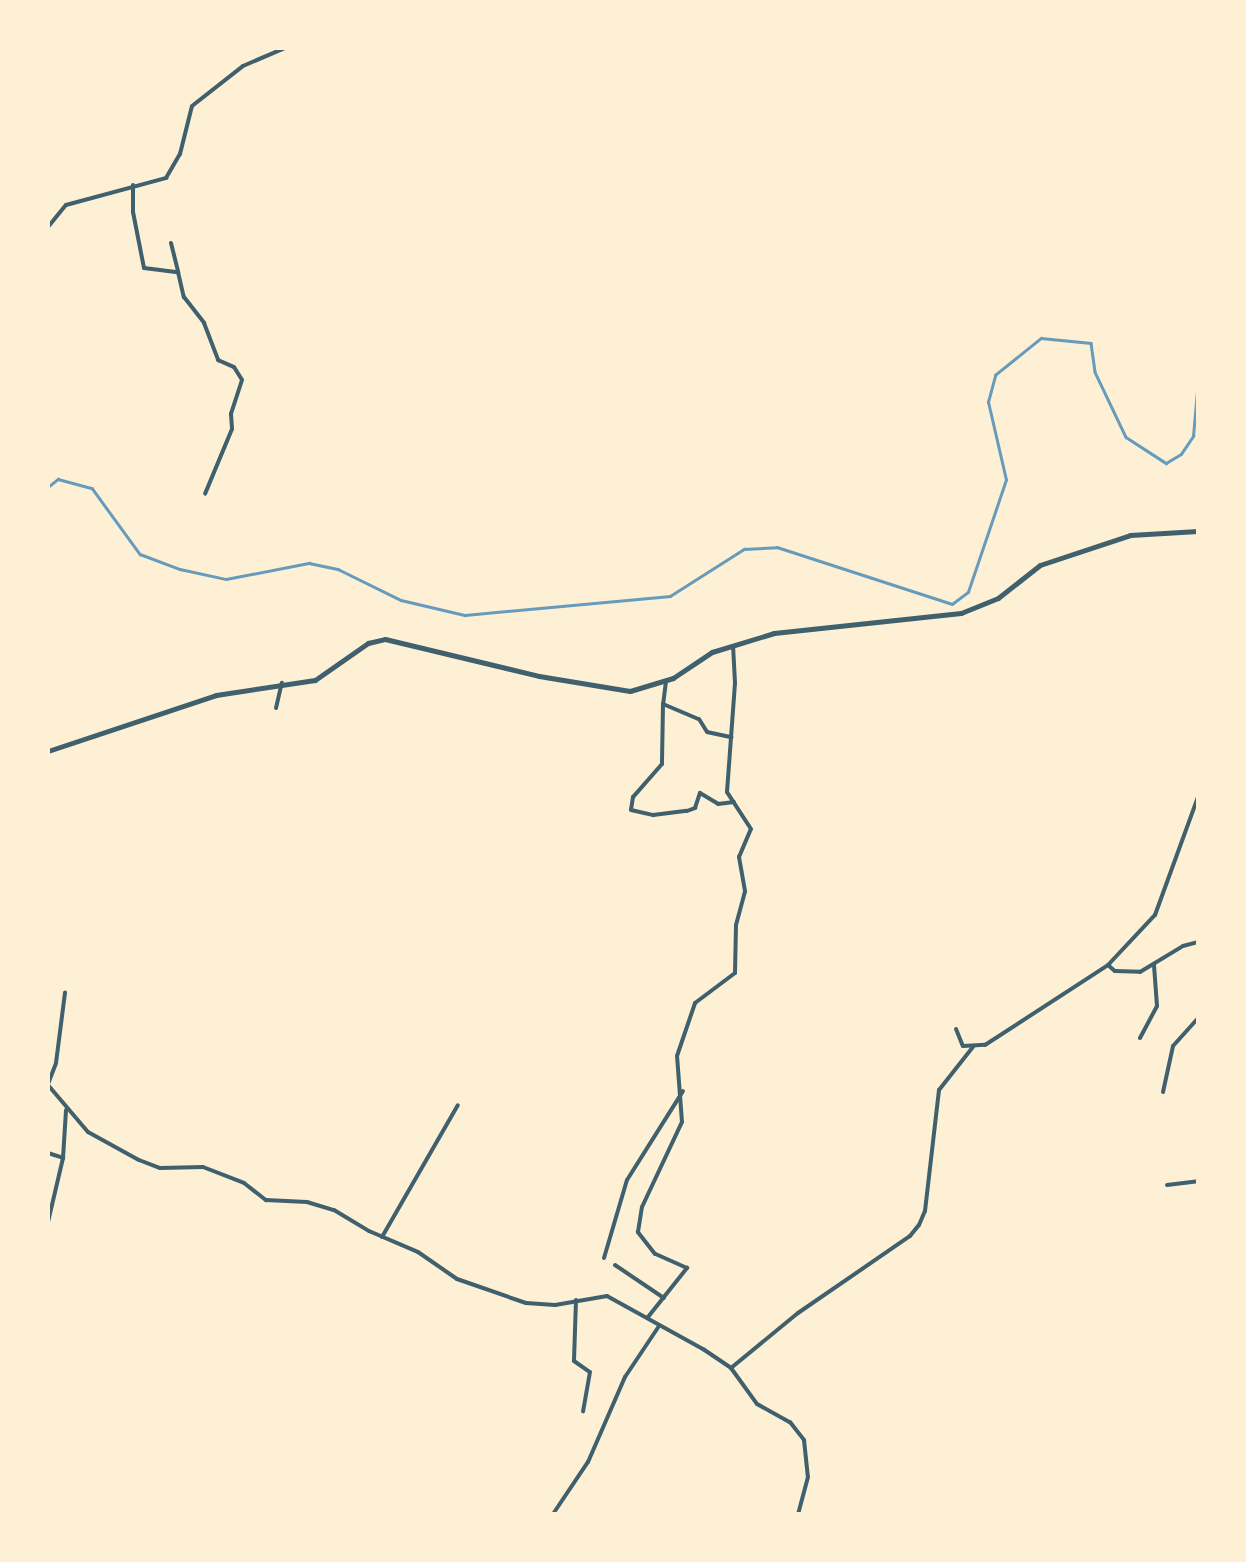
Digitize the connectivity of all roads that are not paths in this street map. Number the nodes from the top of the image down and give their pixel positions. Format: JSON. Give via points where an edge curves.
{"nodes":[{"id":1,"x":284,"y":48,"type":"edge"},
{"id":2,"x":133,"y":185,"type":"junction"},
{"id":3,"x":48,"y":227,"type":"edge"},
{"id":4,"x":171,"y":243,"type":"dead end"},
{"id":5,"x":178,"y":272,"type":"junction"},
{"id":6,"x":205,"y":494,"type":"dead end"},
{"id":7,"x":1198,"y":531,"type":"edge"},
{"id":8,"x":733,"y":646,"type":"junction"},
{"id":9,"x":666,"y":681,"type":"junction"},
{"id":10,"x":282,"y":683,"type":"junction"},
{"id":11,"x":663,"y":704,"type":"junction"},
{"id":12,"x":276,"y":708,"type":"dead end"},
{"id":13,"x":731,"y":738,"type":"junction"},
{"id":14,"x":48,"y":751,"type":"edge"},
{"id":15,"x":1198,"y":797,"type":"edge"},
{"id":16,"x":734,"y":802,"type":"junction"},
{"id":17,"x":1198,"y":942,"type":"edge"},
{"id":18,"x":1108,"y":964,"type":"junction"},
{"id":19,"x":1154,"y":966,"type":"junction"},
{"id":20,"x":65,"y":993,"type":"dead end"},
{"id":21,"x":1198,"y":1018,"type":"edge"},
{"id":22,"x":956,"y":1029,"type":"dead end"},
{"id":23,"x":1140,"y":1038,"type":"dead end"},
{"id":24,"x":972,"y":1047,"type":"junction"},
{"id":25,"x":48,"y":1084,"type":"edge"},
{"id":26,"x":683,"y":1091,"type":"junction"},
{"id":27,"x":1163,"y":1092,"type":"dead end"},
{"id":28,"x":458,"y":1105,"type":"dead end"},
{"id":29,"x":66,"y":1110,"type":"junction"},
{"id":30,"x":48,"y":1153,"type":"edge"},
{"id":31,"x":64,"y":1158,"type":"junction"},
{"id":32,"x":1167,"y":1185,"type":"dead end"},
{"id":33,"x":1198,"y":1185,"type":"edge"},
{"id":34,"x":48,"y":1222,"type":"edge"},
{"id":35,"x":382,"y":1237,"type":"junction"},
{"id":36,"x":604,"y":1258,"type":"dead end"},
{"id":37,"x":615,"y":1264,"type":"dead end"},
{"id":38,"x":664,"y":1298,"type":"junction"},
{"id":39,"x":576,"y":1300,"type":"junction"},
{"id":40,"x":648,"y":1318,"type":"junction"},
{"id":41,"x":659,"y":1326,"type":"junction"},
{"id":42,"x":1198,"y":1340,"type":"edge"},
{"id":43,"x":1198,"y":1351,"type":"edge"},
{"id":44,"x":731,"y":1368,"type":"junction"},
{"id":45,"x":584,"y":1411,"type":"dead end"},
{"id":46,"x":553,"y":1514,"type":"edge"},
{"id":47,"x":798,"y":1514,"type":"edge"}],
"edges":[{"from":1,"to":2,"type":"street","via":[[243,66],[192,106],[174,171]]},
{"from":2,"to":3,"type":"street","via":[[66,204]]},
{"from":2,"to":5,"type":"street","via":[[144,268]]},
{"from":4,"to":5,"type":"street"},
{"from":5,"to":6,"type":"street","via":[[218,360],[234,366],[242,380],[232,430]]},
{"from":7,"to":8,"type":"street","via":[[1130,536],[1040,565],[998,598],[961,614],[796,629]]},
{"from":8,"to":9,"type":"street"},
{"from":8,"to":13,"type":"street"},
{"from":9,"to":10,"type":"street","via":[[608,689],[385,639],[368,642],[315,680]]},
{"from":9,"to":11,"type":"street"},
{"from":10,"to":12,"type":"street"},
{"from":10,"to":14,"type":"street","via":[[216,695]]},
{"from":11,"to":13,"type":"street","via":[[699,719],[707,732]]},
{"from":11,"to":16,"type":"street","via":[[662,764],[632,797],[631,810],[688,811],[700,793],[718,804]]},
{"from":13,"to":16,"type":"street","via":[[727,792]]},
{"from":15,"to":18,"type":"street","via":[[1155,915]]},
{"from":16,"to":26,"type":"street","via":[[750,829],[739,857],[745,891],[735,972],[695,1003],[677,1056]]},
{"from":17,"to":19,"type":"street"},
{"from":18,"to":19,"type":"street","via":[[1125,974]]},
{"from":18,"to":24,"type":"street","via":[[1025,1022]]},
{"from":19,"to":23,"type":"street","via":[[1157,1006]]},
{"from":20,"to":25,"type":"street"},
{"from":21,"to":27,"type":"street","via":[[1173,1046]]},
{"from":22,"to":24,"type":"street","via":[[958,1043]]},
{"from":24,"to":44,"type":"street","via":[[940,1090],[925,1211],[910,1236]]},
{"from":25,"to":29,"type":"street"},
{"from":26,"to":36,"type":"street","via":[[627,1180]]},
{"from":26,"to":38,"type":"street","via":[[682,1122],[639,1219],[646,1247],[688,1266]]},
{"from":28,"to":35,"type":"street"},
{"from":29,"to":31,"type":"street"},
{"from":29,"to":35,"type":"street","via":[[88,1132],[139,1160],[214,1171],[266,1200],[322,1206]]},
{"from":30,"to":31,"type":"street"},
{"from":31,"to":34,"type":"street"},
{"from":32,"to":33,"type":"street"},
{"from":35,"to":39,"type":"street","via":[[409,1246],[456,1278],[516,1300]]},
{"from":37,"to":38,"type":"street"},
{"from":38,"to":40,"type":"street"},
{"from":39,"to":40,"type":"street","via":[[607,1296]]},
{"from":39,"to":45,"type":"street","via":[[574,1361],[590,1372]]},
{"from":40,"to":41,"type":"street"},
{"from":41,"to":44,"type":"street"},
{"from":41,"to":46,"type":"street"},
{"from":42,"to":43,"type":"street"},
{"from":44,"to":47,"type":"street","via":[[758,1404],[790,1422],[804,1440],[808,1476]]}]}
